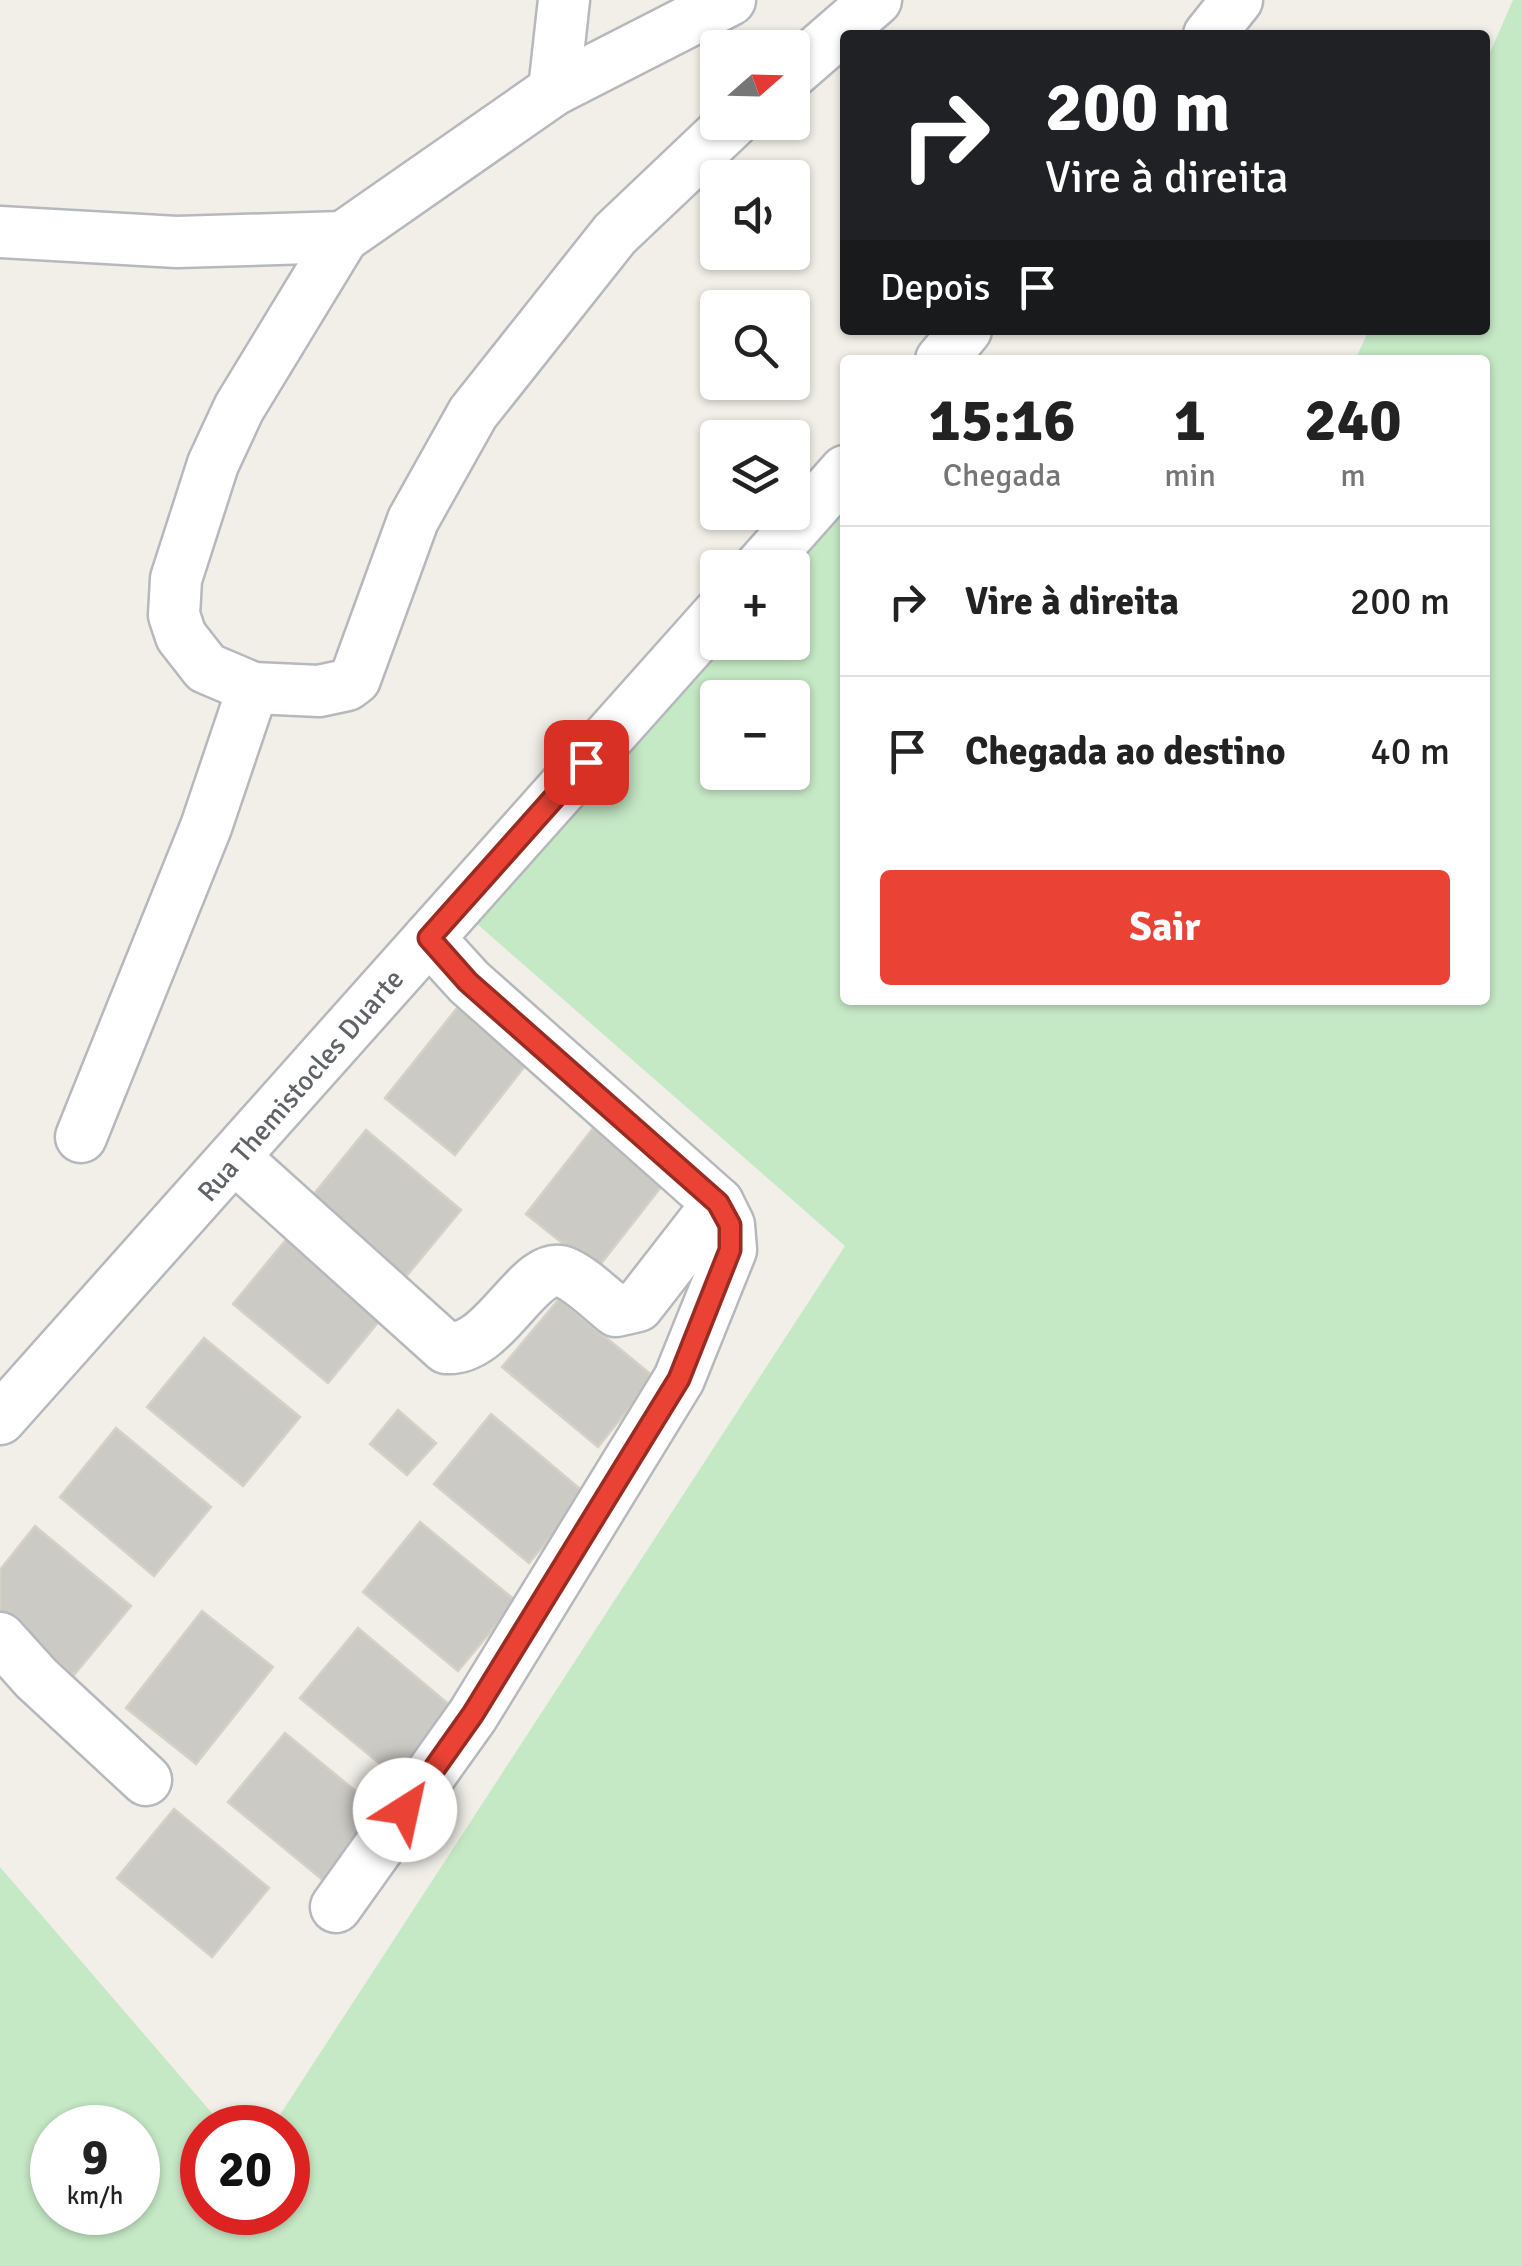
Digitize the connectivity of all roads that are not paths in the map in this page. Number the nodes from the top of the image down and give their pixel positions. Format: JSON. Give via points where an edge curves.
{"nodes":[{"id":1,"x":564,"y":0,"type":"edge"},
{"id":2,"x":730,"y":0,"type":"edge"},
{"id":3,"x":876,"y":0,"type":"edge"},
{"id":4,"x":1237,"y":0,"type":"edge"},
{"id":5,"x":841,"y":30,"type":"edge"},
{"id":6,"x":1212,"y":30,"type":"edge"},
{"id":7,"x":840,"y":31,"type":"edge"},
{"id":8,"x":810,"y":57,"type":"edge"},
{"id":9,"x":554,"y":90,"type":"junction"},
{"id":10,"x":714,"y":140,"type":"edge"},
{"id":11,"x":0,"y":232,"type":"edge"},
{"id":12,"x":343,"y":237,"type":"junction"},
{"id":13,"x":962,"y":335,"type":"edge"},
{"id":14,"x":945,"y":355,"type":"edge"},
{"id":15,"x":840,"y":478,"type":"edge"},
{"id":16,"x":775,"y":550,"type":"edge"},
{"id":17,"x":700,"y":634,"type":"edge"},
{"id":18,"x":254,"y":688,"type":"junction"},
{"id":19,"x":429,"y":938,"type":"junction"},
{"id":20,"x":81,"y":1138,"type":"dead end"},
{"id":21,"x":244,"y":1167,"type":"junction"},
{"id":22,"x":718,"y":1203,"type":"junction"},
{"id":23,"x":0,"y":1419,"type":"edge"},
{"id":24,"x":0,"y":1638,"type":"edge"},
{"id":25,"x":146,"y":1780,"type":"dead end"},
{"id":26,"x":336,"y":1907,"type":"dead end"}],
"edges":[{"from":1,"to":9,"type":"street"},
{"from":2,"to":9,"type":"street"},
{"from":3,"to":5,"type":"street"},
{"from":4,"to":6,"type":"street"},
{"from":7,"to":8,"type":"street"},
{"from":9,"to":12,"type":"street"},
{"from":10,"to":18,"type":"street","via":[[615,234],[473,413],[413,520],[355,679],[320,691]]},
{"from":11,"to":12,"type":"street","via":[[177,242]]},
{"from":12,"to":18,"type":"street","via":[[238,408],[176,578],[174,615],[191,651],[223,678]]},
{"from":13,"to":14,"type":"street"},
{"from":15,"to":16,"type":"street"},
{"from":17,"to":19,"type":"street","name":"Rua Themistocles Duarte"},
{"from":18,"to":20,"type":"street","via":[[206,827]]},
{"from":19,"to":21,"type":"street","name":"Rua Themistocles Duarte"},
{"from":19,"to":22,"type":"street","via":[[468,982]]},
{"from":21,"to":22,"type":"street","via":[[446,1348],[475,1344],[549,1270],[564,1272],[616,1311],[638,1306]]},
{"from":21,"to":23,"type":"street","name":"Rua Themistocles Duarte"},
{"from":22,"to":26,"type":"street","via":[[730,1225],[730,1250],[679,1379],[473,1714]]},
{"from":24,"to":25,"type":"street"}]}
